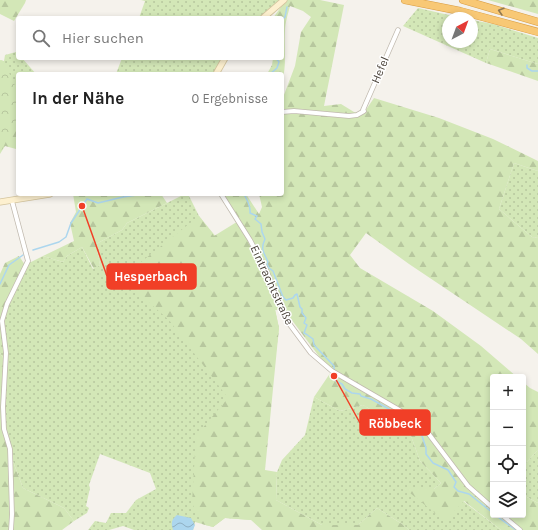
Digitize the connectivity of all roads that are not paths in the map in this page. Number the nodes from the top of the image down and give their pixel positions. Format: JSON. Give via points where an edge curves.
{"nodes":[{"id":1,"x":284,"y":0,"type":"edge"},
{"id":2,"x":404,"y":0,"type":"edge"},
{"id":3,"x":463,"y":0,"type":"edge"},
{"id":4,"x":265,"y":16,"type":"edge"},
{"id":5,"x":538,"y":22,"type":"edge"},
{"id":6,"x":398,"y":30,"type":"dead end"},
{"id":7,"x":538,"y":32,"type":"edge"},
{"id":8,"x":224,"y":60,"type":"edge"},
{"id":9,"x":217,"y":72,"type":"edge"},
{"id":10,"x":284,"y":112,"type":"edge"},
{"id":11,"x":39,"y":196,"type":"edge"},
{"id":12,"x":221,"y":196,"type":"edge"},
{"id":13,"x":12,"y":201,"type":"junction"},
{"id":14,"x":0,"y":202,"type":"edge"},
{"id":15,"x":490,"y":505,"type":"edge"},
{"id":16,"x":506,"y":518,"type":"edge"},
{"id":17,"x":11,"y":530,"type":"edge"},
{"id":18,"x":520,"y":530,"type":"edge"}],
"edges":[{"from":1,"to":4,"type":"main road"},
{"from":2,"to":7,"type":"highway","via":[[460,11]]},
{"from":5,"to":3,"type":"highway","one_way":true},
{"from":6,"to":10,"type":"street","name":"Hefel","via":[[364,111],[349,116]]},
{"from":8,"to":9,"type":"main road"},
{"from":11,"to":13,"type":"main road"},
{"from":12,"to":15,"type":"street","name":"Eintrachtstraße","via":[[267,272],[288,322],[311,353],[332,372],[401,411],[425,428],[468,486]]},
{"from":13,"to":14,"type":"main road"},
{"from":13,"to":17,"type":"street","via":[[28,261],[7,304],[2,321],[6,353],[3,406],[4,429],[10,449]]},
{"from":16,"to":18,"type":"street"}]}
